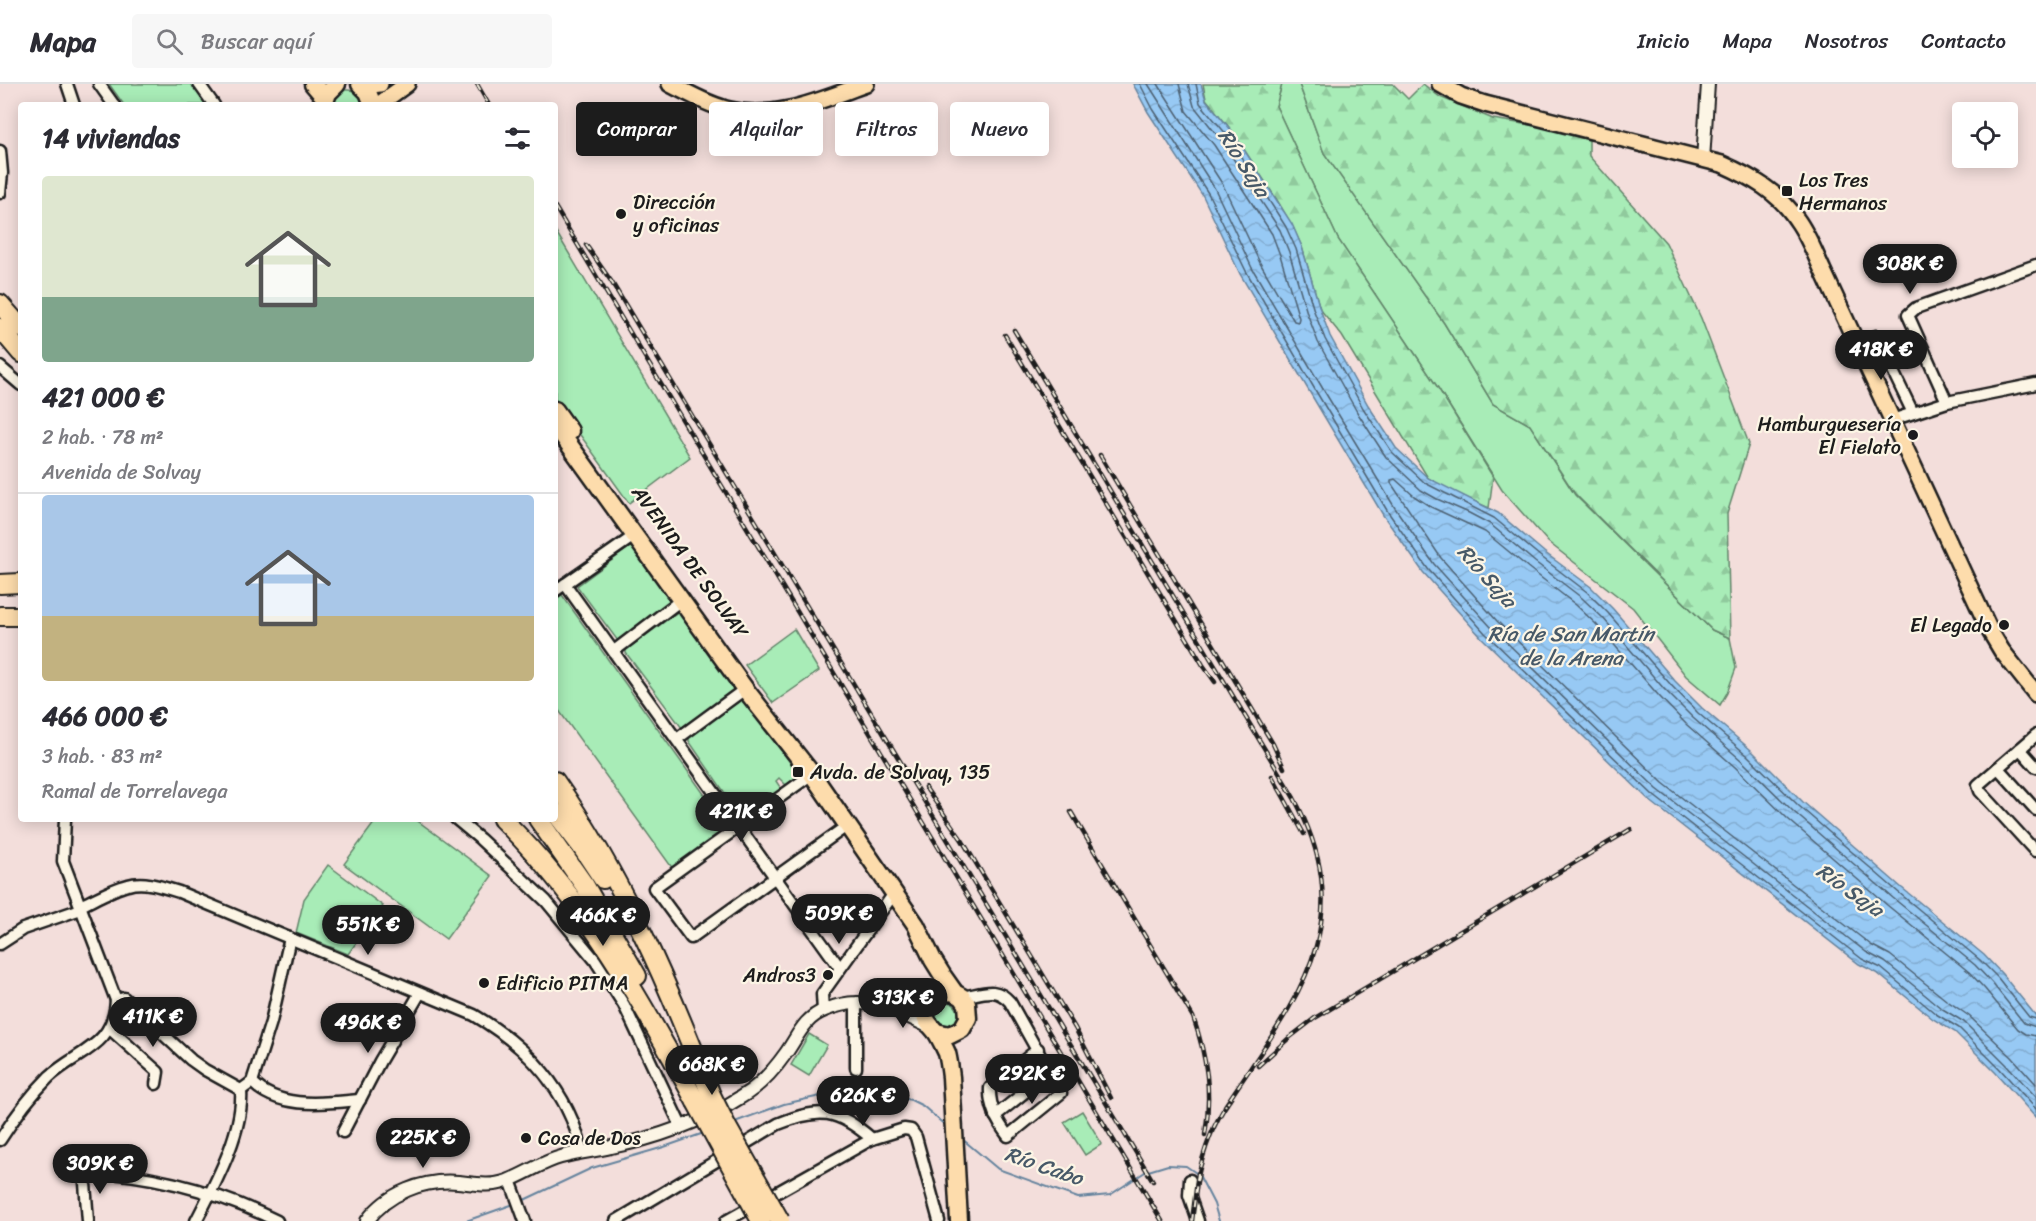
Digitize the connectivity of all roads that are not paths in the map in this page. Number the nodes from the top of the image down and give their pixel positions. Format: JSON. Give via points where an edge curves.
{"nodes":[{"id":1,"x":67,"y":84,"type":"edge"},
{"id":2,"x":99,"y":84,"type":"edge"},
{"id":3,"x":199,"y":84,"type":"edge"},
{"id":4,"x":313,"y":84,"type":"edge"},
{"id":5,"x":337,"y":84,"type":"edge"},
{"id":6,"x":381,"y":84,"type":"edge"},
{"id":7,"x":407,"y":84,"type":"edge"},
{"id":8,"x":670,"y":84,"type":"edge"},
{"id":9,"x":866,"y":84,"type":"edge"},
{"id":10,"x":1440,"y":84,"type":"edge"},
{"id":11,"x":1708,"y":84,"type":"edge"},
{"id":12,"x":361,"y":85,"type":"edge"},
{"id":13,"x":325,"y":101,"type":"edge"},
{"id":14,"x":73,"y":102,"type":"edge"},
{"id":15,"x":112,"y":102,"type":"edge"},
{"id":16,"x":212,"y":102,"type":"edge"},
{"id":17,"x":372,"y":102,"type":"edge"},
{"id":18,"x":382,"y":102,"type":"edge"},
{"id":19,"x":0,"y":151,"type":"edge"},
{"id":20,"x":1703,"y":160,"type":"junction"},
{"id":21,"x":0,"y":193,"type":"edge"},
{"id":22,"x":2036,"y":265,"type":"edge"},
{"id":23,"x":0,"y":304,"type":"edge"},
{"id":24,"x":18,"y":325,"type":"edge"},
{"id":25,"x":0,"y":328,"type":"edge"},
{"id":26,"x":1875,"y":336,"type":"dead end"},
{"id":27,"x":18,"y":349,"type":"edge"},
{"id":28,"x":0,"y":367,"type":"edge"},
{"id":29,"x":18,"y":382,"type":"edge"},
{"id":30,"x":2036,"y":384,"type":"edge"},
{"id":31,"x":1947,"y":402,"type":"junction"},
{"id":32,"x":1913,"y":413,"type":"junction"},
{"id":33,"x":558,"y":414,"type":"edge"},
{"id":34,"x":1892,"y":420,"type":"junction"},
{"id":35,"x":558,"y":429,"type":"edge"},
{"id":36,"x":634,"y":536,"type":"junction"},
{"id":37,"x":18,"y":583,"type":"edge"},
{"id":38,"x":0,"y":584,"type":"edge"},
{"id":39,"x":565,"y":584,"type":"junction"},
{"id":40,"x":558,"y":589,"type":"edge"},
{"id":41,"x":681,"y":600,"type":"junction"},
{"id":42,"x":0,"y":615,"type":"edge"},
{"id":43,"x":18,"y":616,"type":"edge"},
{"id":44,"x":614,"y":651,"type":"junction"},
{"id":45,"x":745,"y":689,"type":"junction"},
{"id":46,"x":2036,"y":694,"type":"edge"},
{"id":47,"x":2036,"y":735,"type":"edge"},
{"id":48,"x":677,"y":739,"type":"junction"},
{"id":49,"x":788,"y":741,"type":"junction"},
{"id":50,"x":2020,"y":749,"type":"junction"},
{"id":51,"x":2036,"y":767,"type":"edge"},
{"id":52,"x":1998,"y":768,"type":"junction"},
{"id":53,"x":812,"y":774,"type":"junction"},
{"id":54,"x":558,"y":786,"type":"edge"},
{"id":55,"x":2036,"y":810,"type":"edge"},
{"id":56,"x":558,"y":816,"type":"edge"},
{"id":57,"x":65,"y":822,"type":"edge"},
{"id":58,"x":460,"y":822,"type":"edge"},
{"id":59,"x":505,"y":822,"type":"edge"},
{"id":60,"x":540,"y":822,"type":"edge"},
{"id":61,"x":848,"y":825,"type":"junction"},
{"id":62,"x":740,"y":826,"type":"junction"},
{"id":63,"x":2036,"y":850,"type":"edge"},
{"id":64,"x":776,"y":877,"type":"junction"},
{"id":65,"x":895,"y":892,"type":"junction"},
{"id":66,"x":80,"y":907,"type":"junction"},
{"id":67,"x":290,"y":938,"type":"junction"},
{"id":68,"x":0,"y":944,"type":"edge"},
{"id":69,"x":933,"y":960,"type":"junction"},
{"id":70,"x":840,"y":968,"type":"junction"},
{"id":71,"x":420,"y":993,"type":"junction"},
{"id":72,"x":930,"y":999,"type":"junction"},
{"id":73,"x":116,"y":1000,"type":"junction"},
{"id":74,"x":962,"y":1000,"type":"junction"},
{"id":75,"x":856,"y":1003,"type":"junction"},
{"id":76,"x":888,"y":1007,"type":"junction"},
{"id":77,"x":823,"y":1011,"type":"junction"},
{"id":78,"x":109,"y":1028,"type":"junction"},
{"id":79,"x":933,"y":1030,"type":"junction"},
{"id":80,"x":958,"y":1033,"type":"junction"},
{"id":81,"x":1038,"y":1049,"type":"junction"},
{"id":82,"x":856,"y":1068,"type":"dead end"},
{"id":83,"x":1050,"y":1072,"type":"junction"},
{"id":84,"x":951,"y":1077,"type":"junction"},
{"id":85,"x":252,"y":1082,"type":"junction"},
{"id":86,"x":156,"y":1084,"type":"dead end"},
{"id":87,"x":241,"y":1090,"type":"junction"},
{"id":88,"x":704,"y":1099,"type":"junction"},
{"id":89,"x":360,"y":1100,"type":"junction"},
{"id":90,"x":995,"y":1116,"type":"junction"},
{"id":91,"x":681,"y":1126,"type":"junction"},
{"id":92,"x":343,"y":1132,"type":"dead end"},
{"id":93,"x":872,"y":1139,"type":"junction"},
{"id":94,"x":0,"y":1140,"type":"edge"},
{"id":95,"x":582,"y":1152,"type":"junction"},
{"id":96,"x":510,"y":1180,"type":"junction"},
{"id":97,"x":1190,"y":1180,"type":"dead end"},
{"id":98,"x":211,"y":1192,"type":"junction"},
{"id":99,"x":524,"y":1216,"type":"edge"},
{"id":100,"x":88,"y":1221,"type":"edge"},
{"id":101,"x":195,"y":1221,"type":"edge"},
{"id":102,"x":277,"y":1221,"type":"edge"},
{"id":103,"x":367,"y":1221,"type":"edge"},
{"id":104,"x":616,"y":1221,"type":"edge"},
{"id":105,"x":726,"y":1221,"type":"edge"},
{"id":106,"x":761,"y":1221,"type":"edge"},
{"id":107,"x":780,"y":1221,"type":"edge"},
{"id":108,"x":939,"y":1221,"type":"edge"},
{"id":109,"x":959,"y":1221,"type":"edge"},
{"id":110,"x":1198,"y":1221,"type":"edge"}],
"edges":[{"from":1,"to":14,"type":"street"},
{"from":2,"to":15,"type":"street"},
{"from":3,"to":16,"type":"street"},
{"from":4,"to":13,"type":"highway"},
{"from":5,"to":13,"type":"highway","via":[[329,90]]},
{"from":6,"to":12,"type":"main road"},
{"from":7,"to":18,"type":"main road"},
{"from":8,"to":9,"type":"main road","via":[[717,106],[758,114],[783,111]]},
{"from":10,"to":20,"type":"main road","via":[[1485,104]]},
{"from":11,"to":20,"type":"street"},
{"from":12,"to":17,"type":"highway"},
{"from":19,"to":21,"type":"street"},
{"from":20,"to":34,"type":"main road","via":[[1752,178],[1778,197],[1797,219]]},
{"from":22,"to":31,"type":"street","via":[[1916,308],[1908,315]]},
{"from":23,"to":24,"type":"highway"},
{"from":25,"to":27,"type":"highway"},
{"from":26,"to":32,"type":"street"},
{"from":28,"to":29,"type":"street"},
{"from":30,"to":31,"type":"street"},
{"from":31,"to":32,"type":"street"},
{"from":32,"to":34,"type":"street"},
{"from":33,"to":49,"type":"highway","name":"AVENIDA DE SOLVAY","via":[[740,666]]},
{"from":34,"to":46,"type":"main road","via":[[1990,631]]},
{"from":35,"to":36,"type":"highway","name":"AVENIDA DE SOLVAY"},
{"from":36,"to":39,"type":"street","name":"AVENIDA DE SOLVAY"},
{"from":36,"to":41,"type":"highway","name":"AVENIDA DE SOLVAY"},
{"from":37,"to":38,"type":"highway"},
{"from":39,"to":40,"type":"street","name":"AVENIDA DE SOLVAY"},
{"from":39,"to":44,"type":"street"},
{"from":41,"to":44,"type":"street","name":"AVENIDA DE SOLVAY"},
{"from":41,"to":45,"type":"highway","name":"AVENIDA DE SOLVAY"},
{"from":42,"to":43,"type":"highway"},
{"from":44,"to":48,"type":"street"},
{"from":45,"to":48,"type":"street"},
{"from":45,"to":49,"type":"highway","name":"AVENIDA DE SOLVAY"},
{"from":47,"to":50,"type":"street"},
{"from":48,"to":62,"type":"street"},
{"from":49,"to":53,"type":"highway","name":"AVENIDA DE SOLVAY"},
{"from":50,"to":51,"type":"street"},
{"from":50,"to":52,"type":"street"},
{"from":52,"to":55,"type":"street"},
{"from":52,"to":63,"type":"street","via":[[1978,785],[1980,791]]},
{"from":53,"to":61,"type":"highway","name":"AVENIDA DE SOLVAY"},
{"from":53,"to":62,"type":"street"},
{"from":54,"to":88,"type":"highway","via":[[617,883],[667,987]]},
{"from":56,"to":88,"type":"highway","via":[[619,906]]},
{"from":57,"to":66,"type":"street","via":[[63,861]]},
{"from":58,"to":91,"type":"street","via":[[546,901],[595,960],[624,1005]]},
{"from":59,"to":88,"type":"highway","via":[[544,864],[602,940]]},
{"from":60,"to":88,"type":"highway","via":[[591,895]]},
{"from":61,"to":64,"type":"street"},
{"from":61,"to":65,"type":"highway","name":"AVENIDA DE SOLVAY"},
{"from":62,"to":64,"type":"street"},
{"from":62,"to":64,"type":"street","via":[[654,888],[691,938]]},
{"from":64,"to":70,"type":"street"},
{"from":65,"to":69,"type":"highway","name":"AVENIDA DE SOLVAY"},
{"from":65,"to":70,"type":"street"},
{"from":66,"to":67,"type":"street","via":[[128,884],[158,886]]},
{"from":66,"to":68,"type":"street","via":[[23,929]]},
{"from":66,"to":73,"type":"street"},
{"from":67,"to":71,"type":"street"},
{"from":67,"to":85,"type":"street","via":[[271,1022]]},
{"from":69,"to":72,"type":"highway"},
{"from":69,"to":74,"type":"highway","name":"AVENIDA DE SOLVAY"},
{"from":70,"to":77,"type":"street","via":[[822,994]]},
{"from":71,"to":89,"type":"street"},
{"from":71,"to":95,"type":"street","via":[[474,1015],[524,1052],[562,1098]]},
{"from":72,"to":74,"type":"highway","via":[[948,991]]},
{"from":72,"to":76,"type":"street","via":[[906,1009]]},
{"from":72,"to":79,"type":"highway","via":[[925,1015]]},
{"from":73,"to":78,"type":"street","via":[[116,1013]]},
{"from":73,"to":87,"type":"street","via":[[124,998],[191,1060]]},
{"from":74,"to":80,"type":"highway","via":[[966,1024]]},
{"from":74,"to":81,"type":"street","via":[[999,992],[1010,1002]]},
{"from":75,"to":76,"type":"street"},
{"from":75,"to":77,"type":"street"},
{"from":75,"to":82,"type":"street"},
{"from":76,"to":79,"type":"street"},
{"from":77,"to":91,"type":"street","via":[[804,1024],[758,1085],[727,1106]]},
{"from":78,"to":86,"type":"street","via":[[158,1072]]},
{"from":78,"to":94,"type":"street","via":[[99,1041],[43,1084]]},
{"from":79,"to":80,"type":"highway","via":[[943,1035]]},
{"from":79,"to":84,"type":"highway","via":[[947,1054]]},
{"from":80,"to":84,"type":"highway"},
{"from":81,"to":83,"type":"street"},
{"from":81,"to":90,"type":"street","via":[[990,1088]]},
{"from":83,"to":90,"type":"street"},
{"from":83,"to":90,"type":"street","via":[[1061,1093],[1008,1136]]},
{"from":84,"to":109,"type":"highway"},
{"from":85,"to":87,"type":"street"},
{"from":85,"to":89,"type":"street","via":[[280,1098],[300,1102]]},
{"from":87,"to":98,"type":"street","via":[[237,1129]]},
{"from":88,"to":106,"type":"highway","bridge":true},
{"from":88,"to":107,"type":"highway","bridge":true,"via":[[727,1127]]},
{"from":89,"to":92,"type":"street"},
{"from":91,"to":95,"type":"street","via":[[641,1140]]},
{"from":93,"to":104,"type":"street","via":[[856,1125],[830,1113],[798,1116],[778,1124]]},
{"from":93,"to":105,"type":"street"},
{"from":93,"to":108,"type":"street","via":[[911,1130]]},
{"from":95,"to":96,"type":"street","via":[[544,1163]]},
{"from":96,"to":99,"type":"street"},
{"from":96,"to":103,"type":"street","via":[[492,1185],[431,1182],[392,1197]]},
{"from":97,"to":110,"type":"street","via":[[1189,1195]]},
{"from":98,"to":100,"type":"street","via":[[114,1172],[84,1171]]},
{"from":98,"to":101,"type":"street"},
{"from":98,"to":102,"type":"street"}]}
